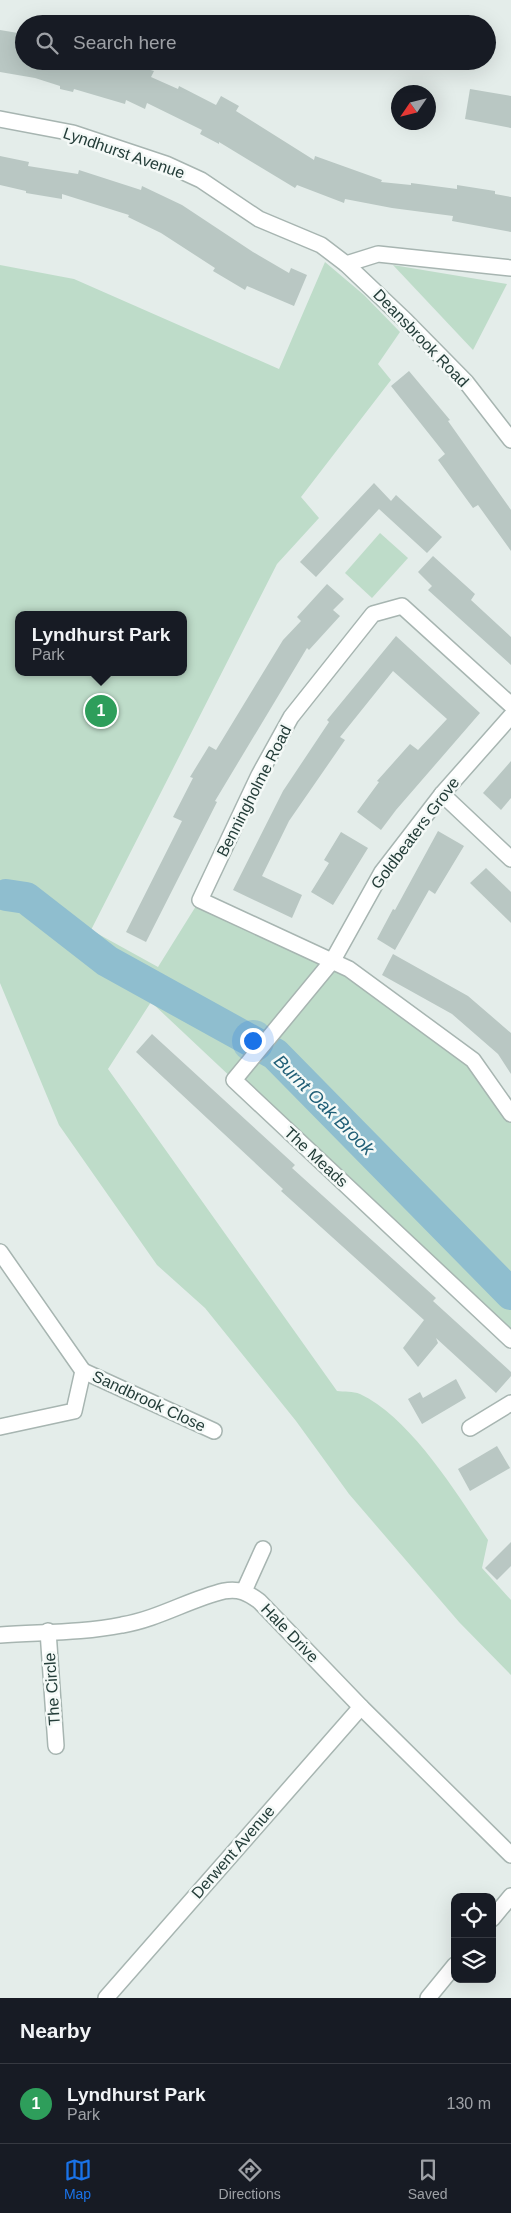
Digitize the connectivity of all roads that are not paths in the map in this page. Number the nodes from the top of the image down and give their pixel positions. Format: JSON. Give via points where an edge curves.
{"nodes":[{"id":1,"x":0,"y":119,"type":"edge"},
{"id":2,"x":321,"y":245,"type":"joint"},
{"id":3,"x":346,"y":264,"type":"junction"},
{"id":4,"x":511,"y":268,"type":"edge"},
{"id":5,"x":511,"y":440,"type":"edge"},
{"id":6,"x":511,"y":705,"type":"edge"},
{"id":7,"x":511,"y":716,"type":"edge"},
{"id":8,"x":442,"y":794,"type":"junction"},
{"id":9,"x":511,"y":858,"type":"edge"},
{"id":10,"x":333,"y":960,"type":"junction"},
{"id":11,"x":511,"y":1114,"type":"edge"},
{"id":12,"x":0,"y":1252,"type":"edge"},
{"id":13,"x":511,"y":1340,"type":"edge"},
{"id":14,"x":83,"y":1370,"type":"junction"},
{"id":15,"x":511,"y":1403,"type":"edge"},
{"id":16,"x":0,"y":1427,"type":"edge"},
{"id":17,"x":470,"y":1428,"type":"dead end"},
{"id":18,"x":214,"y":1431,"type":"dead end"},
{"id":19,"x":263,"y":1549,"type":"dead end"},
{"id":20,"x":244,"y":1591,"type":"junction"},
{"id":21,"x":48,"y":1631,"type":"junction"},
{"id":22,"x":0,"y":1635,"type":"edge"},
{"id":23,"x":361,"y":1707,"type":"junction"},
{"id":24,"x":56,"y":1746,"type":"dead end"},
{"id":25,"x":511,"y":1855,"type":"edge"},
{"id":26,"x":511,"y":1896,"type":"edge"},
{"id":27,"x":496,"y":1914,"type":"edge"},
{"id":28,"x":451,"y":1970,"type":"edge"},
{"id":29,"x":106,"y":1998,"type":"edge"},
{"id":30,"x":428,"y":1998,"type":"edge"}],
"edges":[{"from":1,"to":2,"type":"street","name":"Lyndhurst Avenue","via":[[73,133],[166,164],[201,180],[260,219]]},
{"from":2,"to":3,"type":"street","name":"Deansbrook Road"},
{"from":3,"to":4,"type":"street","via":[[378,254]]},
{"from":3,"to":5,"type":"street","name":"Deansbrook Road","via":[[466,382]]},
{"from":6,"to":10,"type":"street","name":"Benningholme Road","via":[[402,606],[373,614],[291,717],[259,775],[200,900]]},
{"from":7,"to":8,"type":"street","name":"Goldbeaters Grove"},
{"from":8,"to":9,"type":"street"},
{"from":8,"to":10,"type":"street","name":"Goldbeaters Grove","via":[[382,872]]},
{"from":10,"to":11,"type":"street","via":[[473,1060]]},
{"from":10,"to":13,"type":"street","name":"The Meads","via":[[234,1080]]},
{"from":12,"to":14,"type":"street"},
{"from":14,"to":16,"type":"street","via":[[74,1411]]},
{"from":14,"to":18,"type":"street","name":"Sandbrook Close"},
{"from":15,"to":17,"type":"street"},
{"from":19,"to":20,"type":"street"},
{"from":20,"to":21,"type":"street","via":[[226,1591],[124,1625]]},
{"from":20,"to":23,"type":"street","name":"Hale Drive","via":[[260,1601]]},
{"from":21,"to":22,"type":"street"},
{"from":21,"to":24,"type":"street","name":"The Circle"},
{"from":23,"to":25,"type":"street","name":"Hale Drive"},
{"from":23,"to":29,"type":"street","name":"Derwent Avenue"},
{"from":26,"to":27,"type":"street"},
{"from":28,"to":30,"type":"street"}]}
